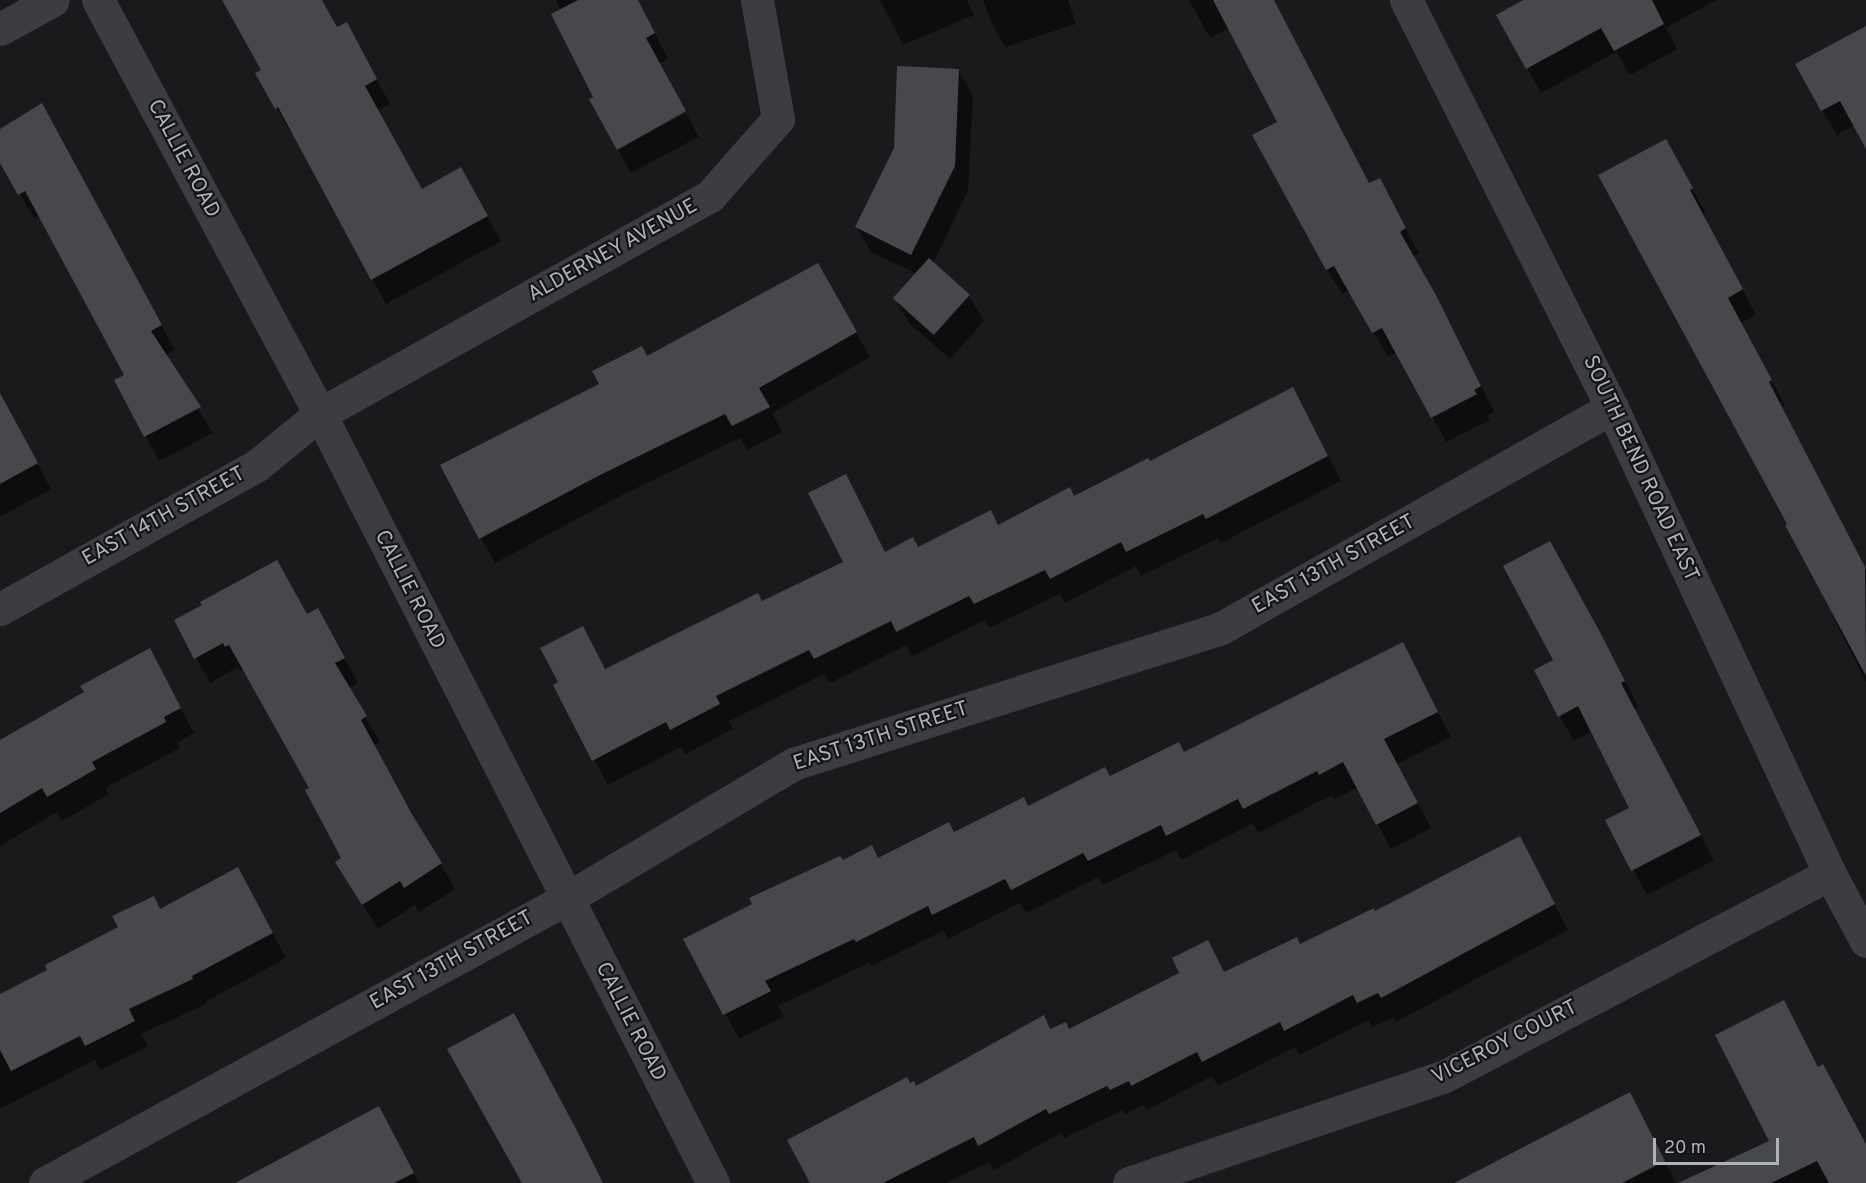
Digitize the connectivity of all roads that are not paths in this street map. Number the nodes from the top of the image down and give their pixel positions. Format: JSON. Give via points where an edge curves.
{"nodes":[{"id":1,"x":53,"y":0,"type":"edge"},
{"id":2,"x":98,"y":0,"type":"edge"},
{"id":3,"x":757,"y":0,"type":"edge"},
{"id":4,"x":1406,"y":0,"type":"edge"},
{"id":5,"x":0,"y":29,"type":"edge"},
{"id":6,"x":1612,"y":408,"type":"junction"},
{"id":7,"x":320,"y":414,"type":"junction"},
{"id":8,"x":0,"y":609,"type":"edge"},
{"id":9,"x":1830,"y":874,"type":"junction"},
{"id":10,"x":566,"y":899,"type":"junction"},
{"id":11,"x":1866,"y":941,"type":"edge"},
{"id":12,"x":45,"y":1183,"type":"edge"},
{"id":13,"x":712,"y":1183,"type":"edge"},
{"id":14,"x":1129,"y":1183,"type":"edge"}],
"edges":[{"from":1,"to":5,"type":"street"},
{"from":2,"to":7,"type":"street","name":"CALLIE ROAD"},
{"from":3,"to":7,"type":"street","name":"ALDERNEY AVENUE","via":[[778,119],[710,196]]},
{"from":4,"to":6,"type":"street","name":"SOUTH BEND ROAD EAST"},
{"from":6,"to":9,"type":"street","name":"SOUTH BEND ROAD EAST"},
{"from":6,"to":10,"type":"street","name":"EAST 13TH STREET","via":[[1221,628],[793,764]]},
{"from":7,"to":8,"type":"street","name":"EAST 14TH STREET","via":[[256,466]]},
{"from":7,"to":10,"type":"street","name":"CALLIE ROAD"},
{"from":9,"to":11,"type":"street","name":"SOUTH BEND ROAD EAST"},
{"from":9,"to":14,"type":"street","name":"VICEROY COURT","via":[[1443,1077]]},
{"from":10,"to":12,"type":"street","name":"EAST 13TH STREET"},
{"from":10,"to":13,"type":"street","name":"CALLIE ROAD"}]}
